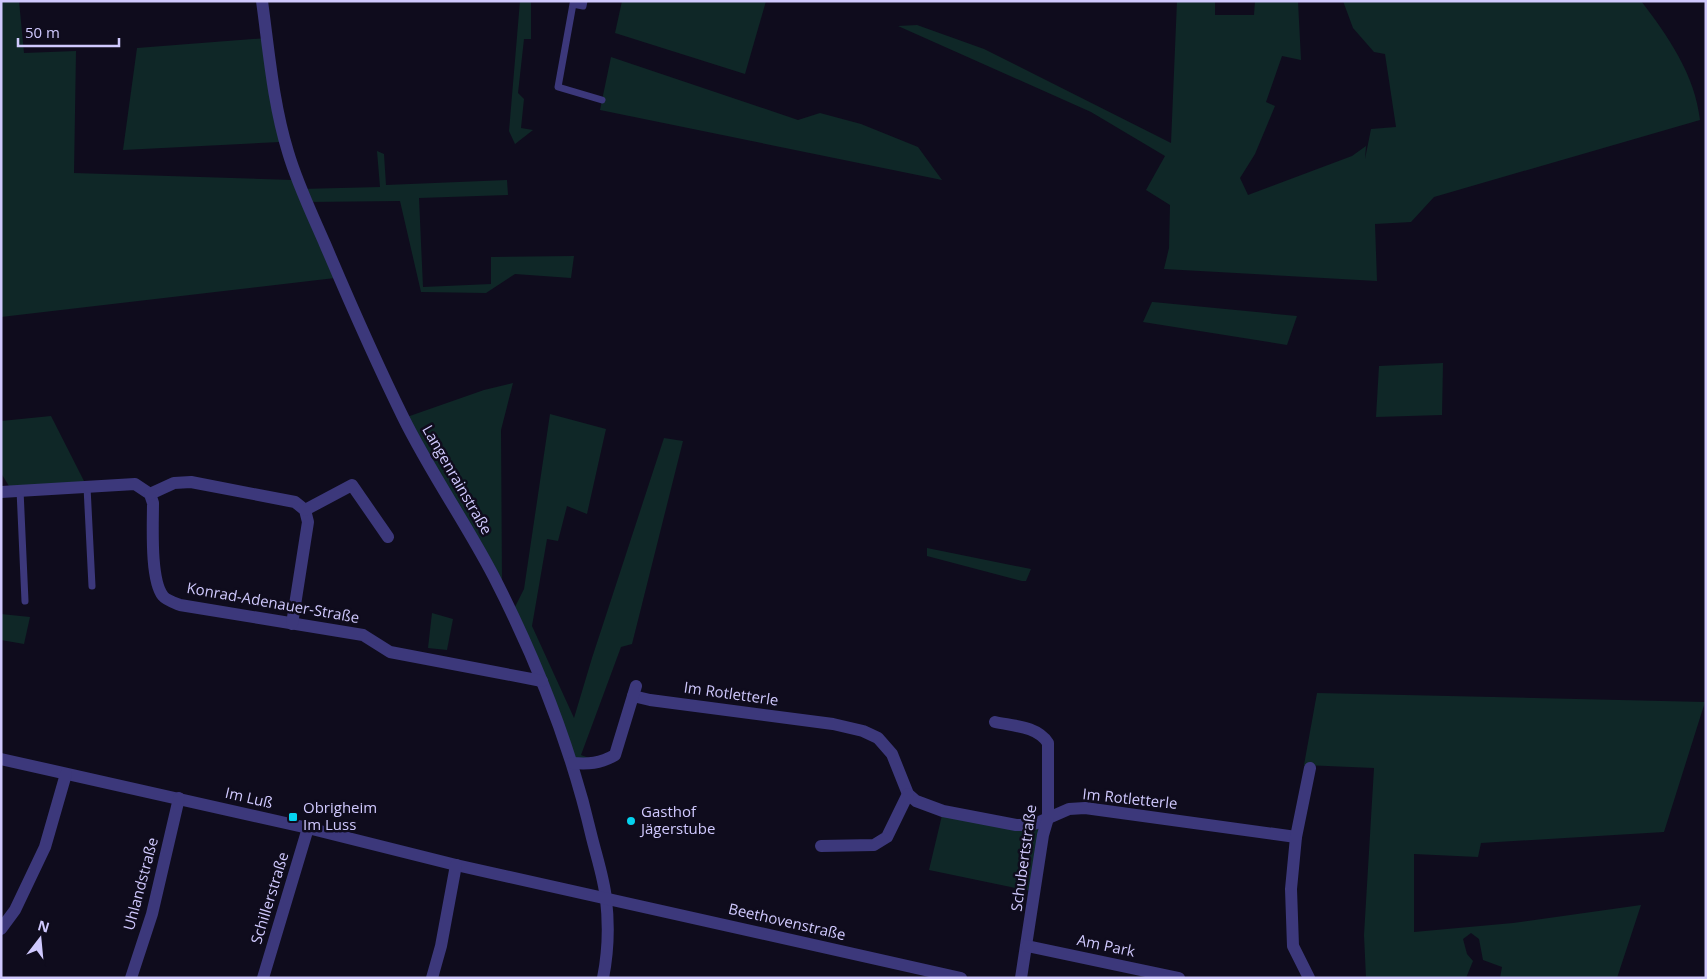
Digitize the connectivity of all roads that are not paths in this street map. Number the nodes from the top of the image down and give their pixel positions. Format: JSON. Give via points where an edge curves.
{"nodes":[{"id":1,"x":262,"y":1,"type":"edge"},
{"id":2,"x":584,"y":1,"type":"edge"},
{"id":3,"x":602,"y":100,"type":"dead end"},
{"id":4,"x":87,"y":487,"type":"junction"},
{"id":5,"x":20,"y":490,"type":"junction"},
{"id":6,"x":1,"y":492,"type":"edge"},
{"id":7,"x":150,"y":494,"type":"junction"},
{"id":8,"x":304,"y":510,"type":"junction"},
{"id":9,"x":388,"y":537,"type":"dead end"},
{"id":10,"x":92,"y":586,"type":"dead end"},
{"id":11,"x":25,"y":601,"type":"dead end"},
{"id":12,"x":292,"y":624,"type":"junction"},
{"id":13,"x":542,"y":681,"type":"junction"},
{"id":14,"x":995,"y":722,"type":"dead end"},
{"id":15,"x":1,"y":759,"type":"edge"},
{"id":16,"x":572,"y":762,"type":"junction"},
{"id":17,"x":1310,"y":768,"type":"dead end"},
{"id":18,"x":66,"y":774,"type":"junction"},
{"id":19,"x":908,"y":794,"type":"junction"},
{"id":20,"x":179,"y":798,"type":"junction"},
{"id":21,"x":1048,"y":818,"type":"junction"},
{"id":22,"x":308,"y":828,"type":"junction"},
{"id":23,"x":1296,"y":837,"type":"junction"},
{"id":24,"x":822,"y":846,"type":"dead end"},
{"id":25,"x":456,"y":865,"type":"junction"},
{"id":26,"x":606,"y":898,"type":"junction"},
{"id":27,"x":1,"y":929,"type":"edge"},
{"id":28,"x":1027,"y":946,"type":"junction"},
{"id":29,"x":131,"y":978,"type":"edge"},
{"id":30,"x":263,"y":978,"type":"edge"},
{"id":31,"x":432,"y":978,"type":"edge"},
{"id":32,"x":603,"y":978,"type":"edge"},
{"id":33,"x":961,"y":978,"type":"edge"},
{"id":34,"x":1021,"y":978,"type":"edge"},
{"id":35,"x":1179,"y":978,"type":"edge"},
{"id":36,"x":1309,"y":978,"type":"edge"}],
"edges":[{"from":1,"to":13,"type":"street","name":"Langenrainstraße","via":[[279,119],[301,189],[404,418],[493,575]]},
{"from":2,"to":3,"type":"lane","via":[[583,6],[573,4],[558,87]]},
{"from":4,"to":5,"type":"street"},
{"from":4,"to":7,"type":"street","via":[[135,484]]},
{"from":4,"to":10,"type":"lane"},
{"from":5,"to":6,"type":"street"},
{"from":5,"to":11,"type":"lane"},
{"from":7,"to":8,"type":"street","via":[[174,483],[191,482],[295,502]]},
{"from":7,"to":12,"type":"street","name":"Konrad-Adenauer-Straße","via":[[154,561],[157,584],[163,597],[180,605]]},
{"from":8,"to":9,"type":"street","via":[[352,485]]},
{"from":8,"to":12,"type":"street","via":[[308,522]]},
{"from":12,"to":13,"type":"street","name":"Konrad-Adenauer-Straße","via":[[364,635],[394,653]]},
{"from":13,"to":16,"type":"street","name":"Langenrainstraße"},
{"from":14,"to":21,"type":"street","name":"Schubertstraße","via":[[1034,730],[1048,743]]},
{"from":15,"to":18,"type":"street","name":"Im Luß"},
{"from":16,"to":19,"type":"street","name":"Im Rotletterle","via":[[590,764],[615,755],[635,691],[650,700],[833,724],[863,731],[878,738],[892,754]]},
{"from":16,"to":26,"type":"street","name":"Langenrainstraße"},
{"from":17,"to":23,"type":"street"},
{"from":18,"to":20,"type":"street","name":"Im Luß"},
{"from":18,"to":27,"type":"street","via":[[45,847],[15,910]]},
{"from":19,"to":21,"type":"street","name":"Im Rotletterle","via":[[927,807],[982,819],[1027,825]]},
{"from":19,"to":24,"type":"street","via":[[887,837],[874,845]]},
{"from":20,"to":22,"type":"street","name":"Im Luß"},
{"from":20,"to":29,"type":"street","name":"Uhlandstraße","via":[[152,914]]},
{"from":21,"to":23,"type":"street","name":"Im Rotletterle","via":[[1086,808]]},
{"from":21,"to":28,"type":"street","name":"Schubertstraße"},
{"from":22,"to":25,"type":"street","name":"Im Luß"},
{"from":22,"to":30,"type":"street","name":"Schillerstraße"},
{"from":23,"to":36,"type":"street","via":[[1291,889],[1293,946]]},
{"from":25,"to":26,"type":"street","name":"Im Luß"},
{"from":25,"to":31,"type":"street"},
{"from":26,"to":32,"type":"street","name":"Langenrainstraße","via":[[607,958]]},
{"from":26,"to":33,"type":"street","name":"Beethovenstraße"},
{"from":28,"to":34,"type":"street","name":"Schubertstraße"},
{"from":28,"to":35,"type":"street","name":"Am Park"}]}
